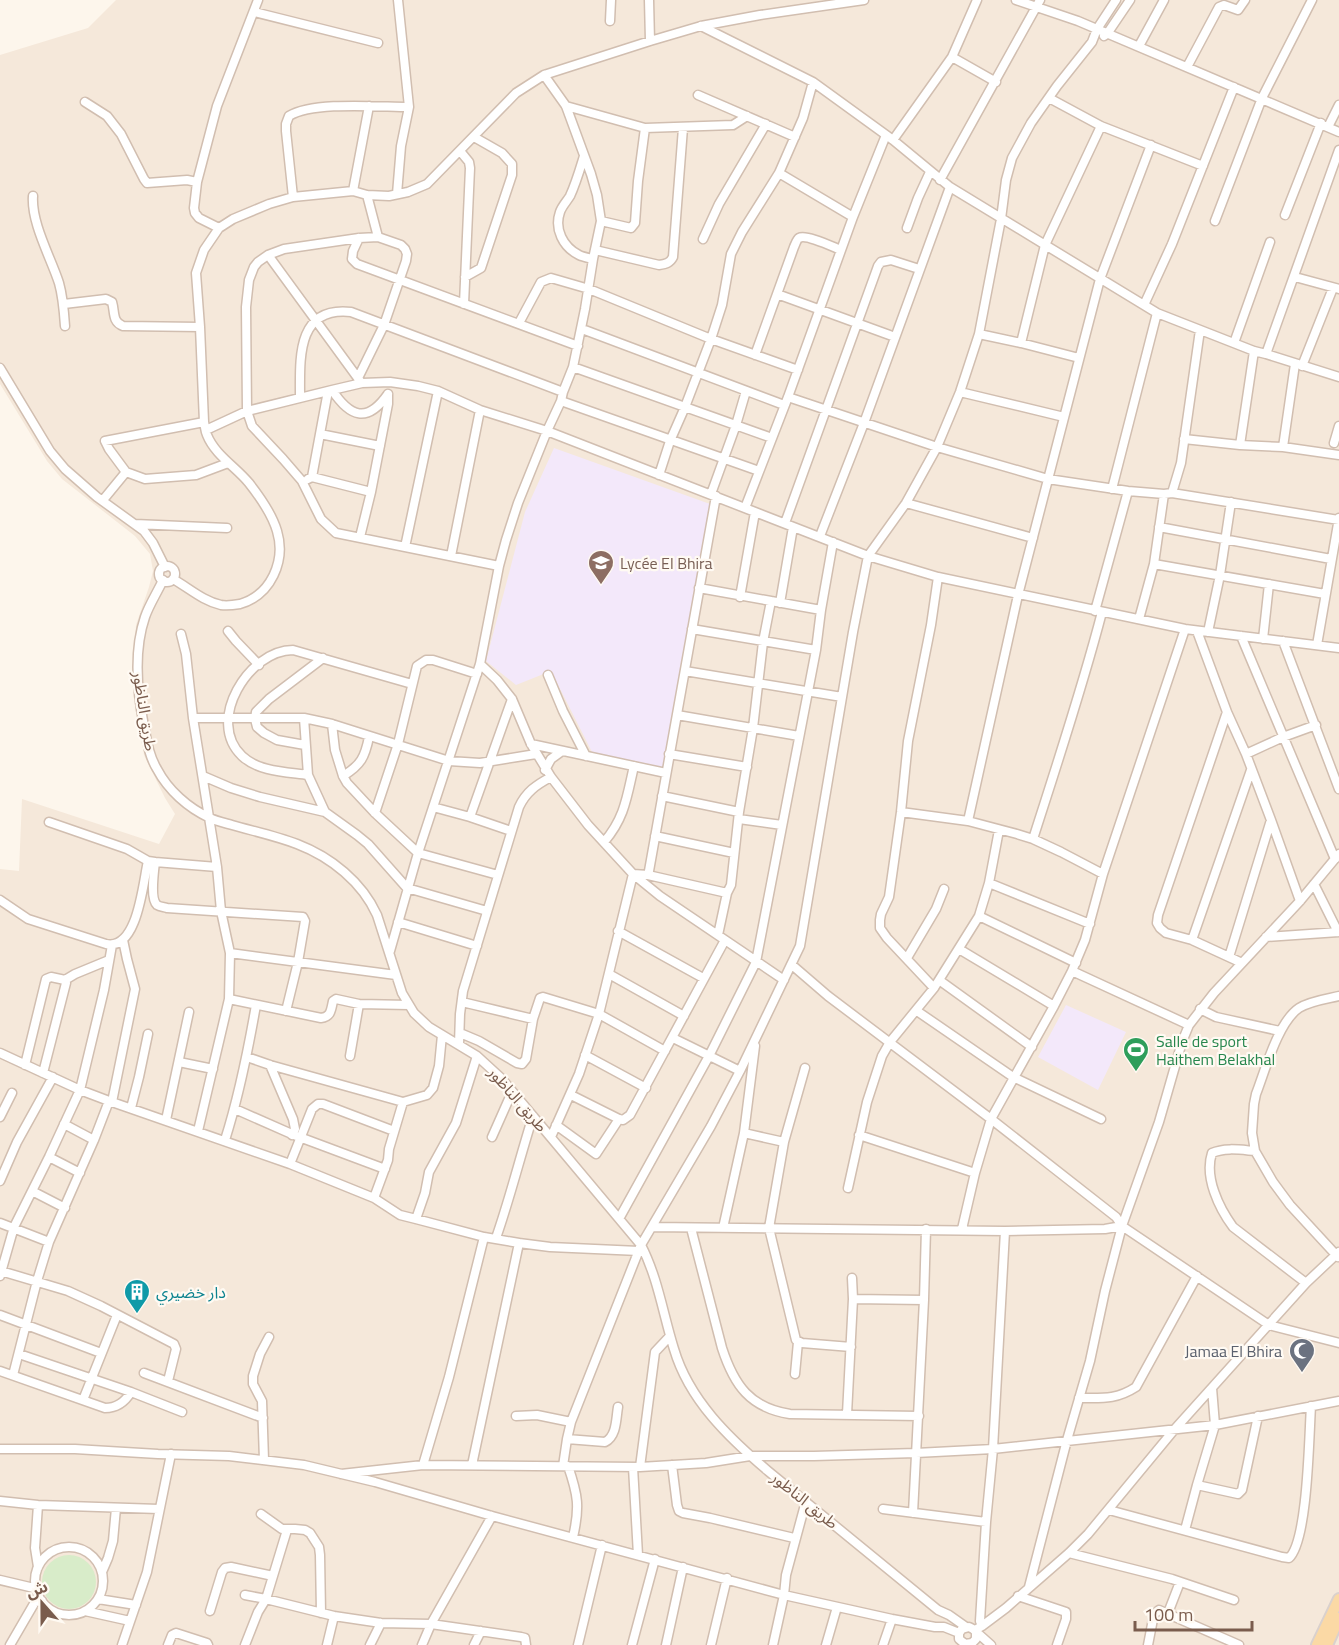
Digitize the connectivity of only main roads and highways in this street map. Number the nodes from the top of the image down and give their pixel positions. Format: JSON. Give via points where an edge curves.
{"nodes":[{"id":1,"x":1339,"y":1599,"type":"edge"},
{"id":2,"x":1339,"y":1618,"type":"edge"},
{"id":3,"x":1317,"y":1645,"type":"edge"},
{"id":4,"x":1328,"y":1645,"type":"edge"}],
"edges":[{"from":1,"to":3,"type":"main road"},
{"from":2,"to":4,"type":"main road"}]}
